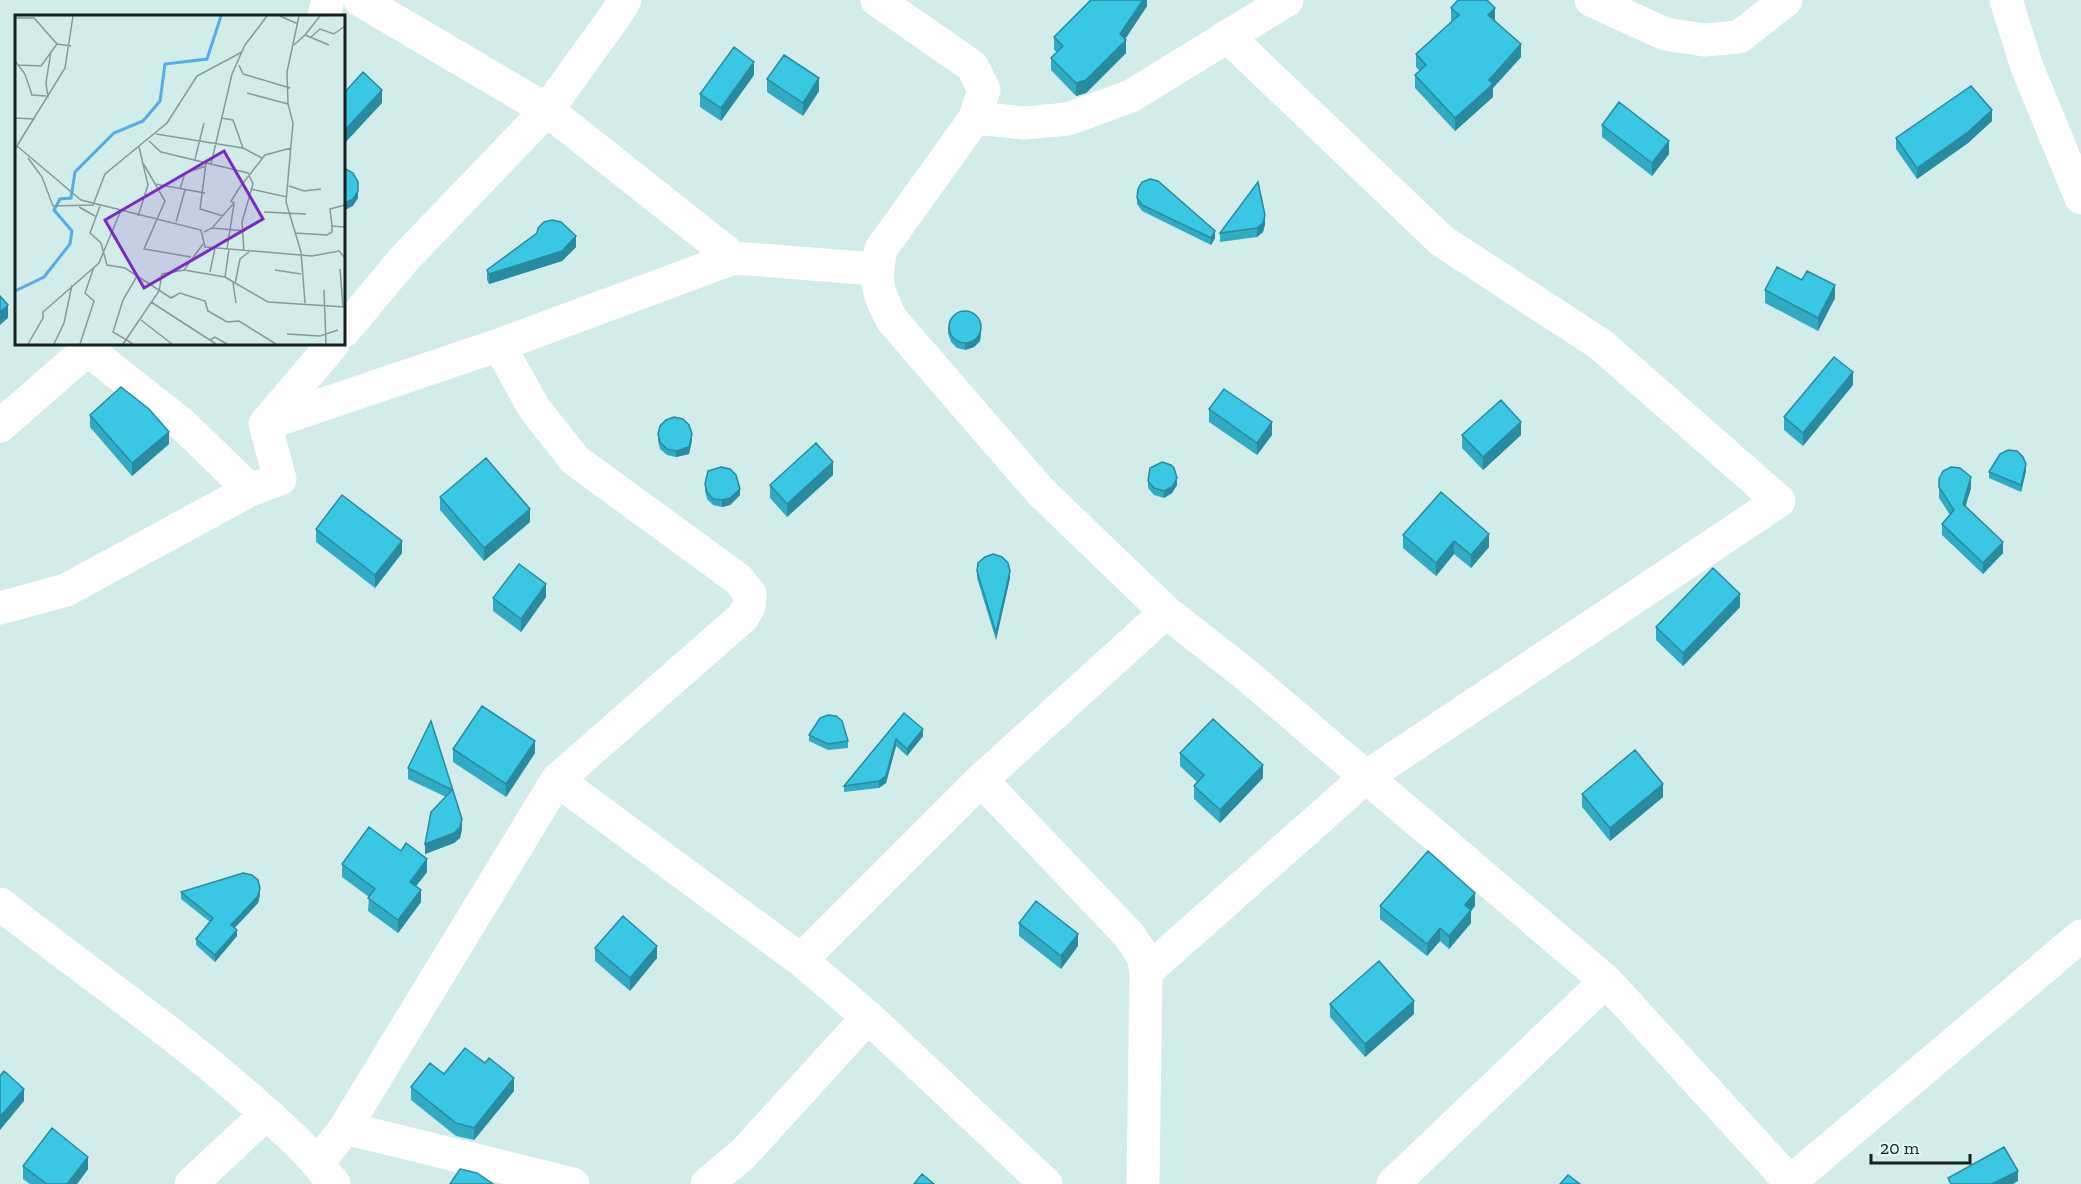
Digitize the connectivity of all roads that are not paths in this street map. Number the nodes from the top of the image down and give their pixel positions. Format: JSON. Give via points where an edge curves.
{"nodes":[{"id":1,"x":328,"y":0,"type":"edge"},
{"id":2,"x":360,"y":0,"type":"edge"},
{"id":3,"x":625,"y":0,"type":"edge"},
{"id":4,"x":877,"y":0,"type":"edge"},
{"id":5,"x":1287,"y":0,"type":"edge"},
{"id":6,"x":1592,"y":0,"type":"edge"},
{"id":7,"x":1786,"y":0,"type":"edge"},
{"id":8,"x":2006,"y":0,"type":"edge"},
{"id":9,"x":324,"y":15,"type":"edge"},
{"id":10,"x":1227,"y":36,"type":"junction"},
{"id":11,"x":547,"y":110,"type":"junction"},
{"id":12,"x":975,"y":118,"type":"junction"},
{"id":13,"x":2081,"y":198,"type":"edge"},
{"id":14,"x":734,"y":258,"type":"junction"},
{"id":15,"x":876,"y":270,"type":"junction"},
{"id":16,"x":345,"y":330,"type":"edge"},
{"id":17,"x":332,"y":345,"type":"edge"},
{"id":18,"x":499,"y":345,"type":"junction"},
{"id":19,"x":91,"y":347,"type":"edge"},
{"id":20,"x":265,"y":424,"type":"junction"},
{"id":21,"x":0,"y":426,"type":"edge"},
{"id":22,"x":250,"y":490,"type":"junction"},
{"id":23,"x":0,"y":608,"type":"edge"},
{"id":24,"x":1166,"y":612,"type":"junction"},
{"id":25,"x":1366,"y":777,"type":"junction"},
{"id":26,"x":557,"y":780,"type":"junction"},
{"id":27,"x":981,"y":780,"type":"junction"},
{"id":28,"x":0,"y":904,"type":"edge"},
{"id":29,"x":2081,"y":936,"type":"edge"},
{"id":30,"x":801,"y":960,"type":"junction"},
{"id":31,"x":1146,"y":972,"type":"junction"},
{"id":32,"x":1606,"y":981,"type":"junction"},
{"id":33,"x":868,"y":1017,"type":"junction"},
{"id":34,"x":266,"y":1114,"type":"junction"},
{"id":35,"x":345,"y":1128,"type":"junction"},
{"id":36,"x":326,"y":1173,"type":"edge"},
{"id":37,"x":1791,"y":1183,"type":"edge"},
{"id":38,"x":191,"y":1184,"type":"edge"},
{"id":39,"x":573,"y":1184,"type":"edge"},
{"id":40,"x":707,"y":1184,"type":"edge"},
{"id":41,"x":1046,"y":1184,"type":"edge"},
{"id":42,"x":1143,"y":1184,"type":"edge"},
{"id":43,"x":1393,"y":1184,"type":"edge"}],
"edges":[{"from":1,"to":9,"type":"street"},
{"from":2,"to":11,"type":"street"},
{"from":3,"to":11,"type":"street"},
{"from":4,"to":12,"type":"street","via":[[972,66],[984,90]]},
{"from":5,"to":10,"type":"street"},
{"from":6,"to":7,"type":"street","via":[[1665,34],[1704,40],[1739,37]]},
{"from":8,"to":13,"type":"street","via":[[2027,67]]},
{"from":10,"to":12,"type":"street","via":[[1131,96],[1068,119],[1024,123]]},
{"from":10,"to":25,"type":"street","via":[[1442,242],[1600,344],[1779,501]]},
{"from":11,"to":14,"type":"street"},
{"from":11,"to":16,"type":"street","via":[[405,258]]},
{"from":12,"to":15,"type":"street","via":[[881,249]]},
{"from":14,"to":15,"type":"street"},
{"from":14,"to":18,"type":"street"},
{"from":15,"to":24,"type":"street","via":[[879,297],[892,320],[1041,492]]},
{"from":17,"to":20,"type":"street"},
{"from":18,"to":20,"type":"street"},
{"from":18,"to":26,"type":"street","via":[[534,408],[575,460],[738,579],[750,594],[743,617]]},
{"from":19,"to":21,"type":"street"},
{"from":19,"to":22,"type":"street","via":[[183,425]]},
{"from":20,"to":22,"type":"street","via":[[280,479]]},
{"from":22,"to":23,"type":"street","via":[[66,590]]},
{"from":24,"to":25,"type":"street"},
{"from":24,"to":27,"type":"street"},
{"from":25,"to":31,"type":"street"},
{"from":25,"to":32,"type":"street"},
{"from":26,"to":30,"type":"street"},
{"from":26,"to":35,"type":"street"},
{"from":27,"to":30,"type":"street"},
{"from":27,"to":31,"type":"street","via":[[1129,935],[1143,956]]},
{"from":28,"to":34,"type":"street","via":[[200,1055]]},
{"from":29,"to":37,"type":"street"},
{"from":30,"to":33,"type":"street"},
{"from":31,"to":42,"type":"street"},
{"from":32,"to":37,"type":"street"},
{"from":32,"to":43,"type":"street"},
{"from":33,"to":40,"type":"street","via":[[743,1154]]},
{"from":33,"to":41,"type":"street"},
{"from":34,"to":36,"type":"street"},
{"from":34,"to":38,"type":"street"},
{"from":35,"to":36,"type":"street"},
{"from":35,"to":39,"type":"street"}]}
